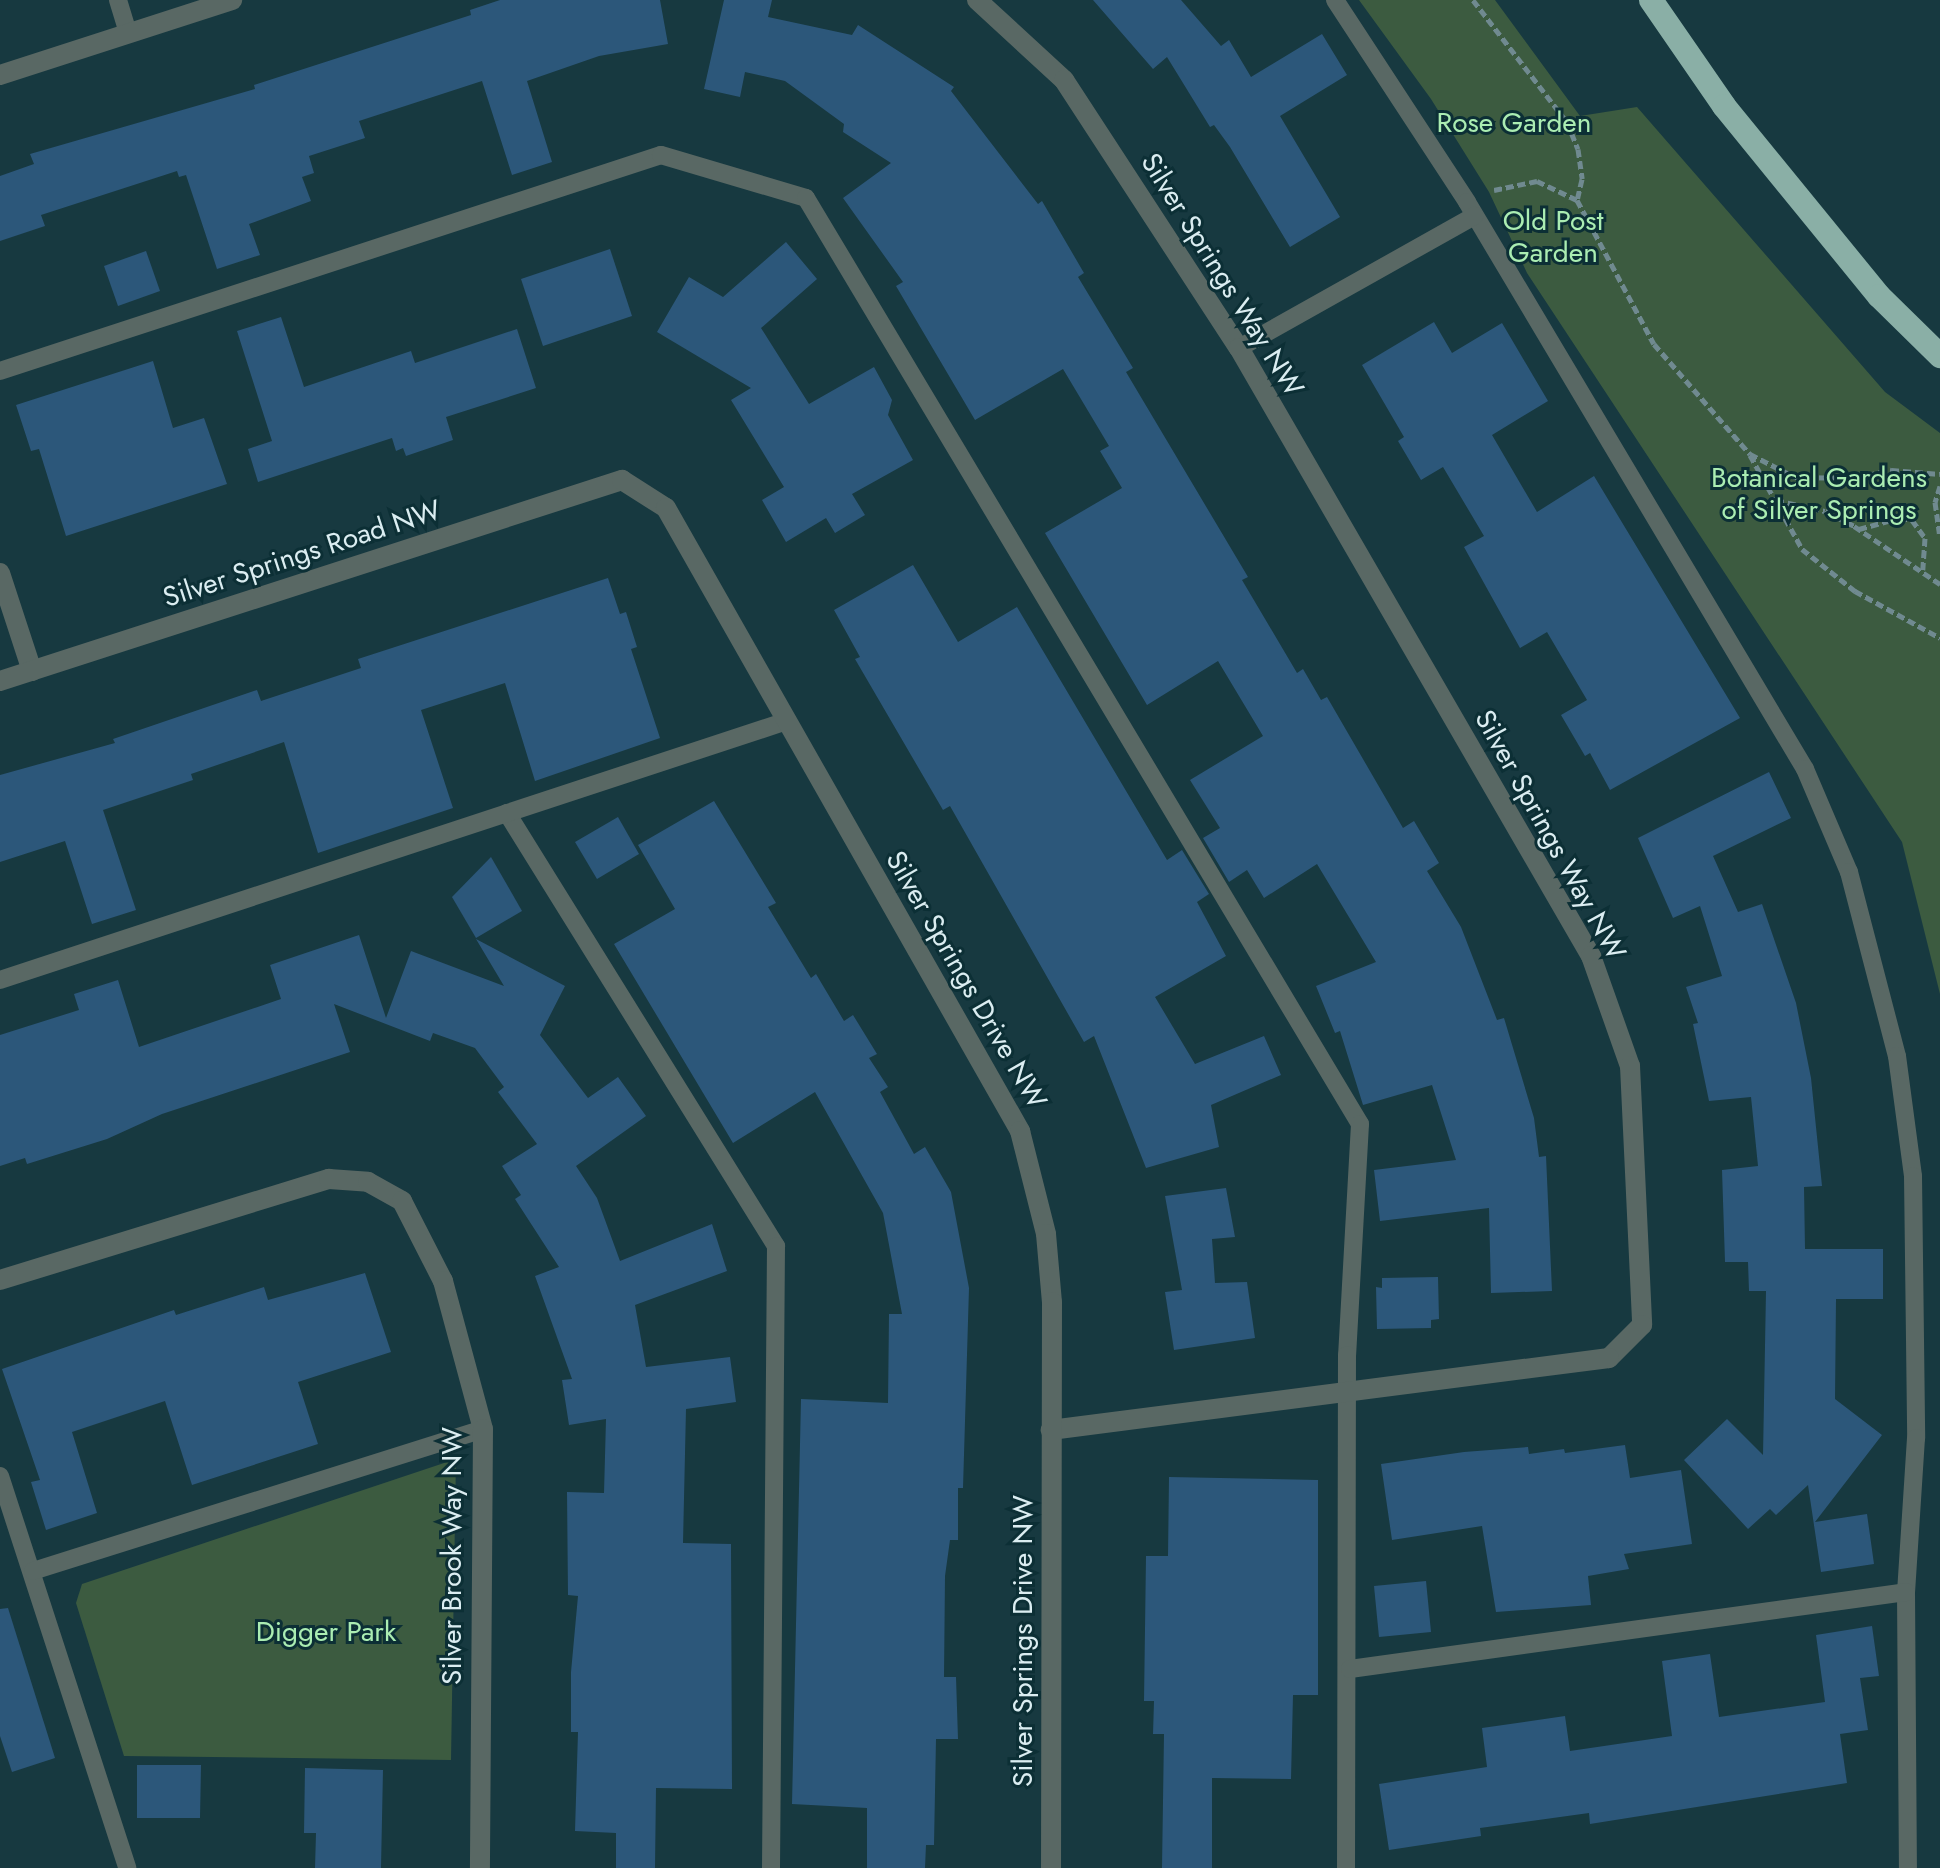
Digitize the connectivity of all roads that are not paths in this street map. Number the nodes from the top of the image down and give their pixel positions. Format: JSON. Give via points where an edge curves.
{"nodes":[{"id":1,"x":118,"y":0,"type":"edge"},
{"id":2,"x":232,"y":0,"type":"edge"},
{"id":3,"x":977,"y":0,"type":"edge"},
{"id":4,"x":1335,"y":0,"type":"edge"},
{"id":5,"x":1651,"y":0,"type":"edge"},
{"id":6,"x":128,"y":33,"type":"junction"},
{"id":7,"x":0,"y":75,"type":"edge"},
{"id":8,"x":1470,"y":209,"type":"junction"},
{"id":9,"x":1239,"y":348,"type":"junction"},
{"id":10,"x":1939,"y":354,"type":"edge"},
{"id":11,"x":0,"y":371,"type":"edge"},
{"id":12,"x":622,"y":480,"type":"joint"},
{"id":13,"x":0,"y":573,"type":"edge"},
{"id":14,"x":32,"y":671,"type":"junction"},
{"id":15,"x":0,"y":681,"type":"edge"},
{"id":16,"x":787,"y":721,"type":"junction"},
{"id":17,"x":507,"y":813,"type":"junction"},
{"id":18,"x":0,"y":980,"type":"edge"},
{"id":19,"x":0,"y":1280,"type":"edge"},
{"id":20,"x":1348,"y":1388,"type":"junction"},
{"id":21,"x":483,"y":1429,"type":"junction"},
{"id":22,"x":1051,"y":1430,"type":"junction"},
{"id":23,"x":0,"y":1476,"type":"edge"},
{"id":24,"x":33,"y":1571,"type":"junction"},
{"id":25,"x":1906,"y":1592,"type":"junction"},
{"id":26,"x":1350,"y":1669,"type":"junction"},
{"id":27,"x":127,"y":1868,"type":"edge"},
{"id":28,"x":480,"y":1868,"type":"edge"},
{"id":29,"x":771,"y":1868,"type":"edge"},
{"id":30,"x":1051,"y":1868,"type":"edge"},
{"id":31,"x":1346,"y":1868,"type":"edge"},
{"id":32,"x":1908,"y":1868,"type":"edge"}],
"edges":[{"from":1,"to":6,"type":"lane"},
{"from":2,"to":6,"type":"street"},
{"from":3,"to":9,"type":"street","name":"Silver Springs Way NW","via":[[1064,80]]},
{"from":4,"to":8,"type":"lane"},
{"from":5,"to":10,"type":"highway","via":[[1724,106],[1879,296]]},
{"from":6,"to":7,"type":"street"},
{"from":8,"to":9,"type":"lane"},
{"from":8,"to":25,"type":"lane","via":[[1805,769],[1849,872],[1897,1056],[1913,1176],[1916,1438]]},
{"from":9,"to":20,"type":"street","name":"Silver Springs Way NW","via":[[1591,956],[1630,1066],[1642,1325],[1609,1358]]},
{"from":11,"to":20,"type":"lane","via":[[661,155],[806,198],[1360,1124]]},
{"from":12,"to":14,"type":"street","name":"Silver Springs Road NW"},
{"from":12,"to":16,"type":"street","name":"Silver Springs Drive NW","via":[[666,508]]},
{"from":13,"to":14,"type":"street"},
{"from":14,"to":15,"type":"street","name":"Silver Springs Road NW"},
{"from":16,"to":17,"type":"lane"},
{"from":16,"to":22,"type":"street","name":"Silver Springs Drive NW","via":[[1020,1131],[1046,1234],[1052,1302]]},
{"from":17,"to":18,"type":"lane"},
{"from":17,"to":29,"type":"lane","via":[[776,1246]]},
{"from":19,"to":21,"type":"street","name":"Silver Brook Way NW","via":[[329,1179],[368,1182],[402,1201],[425,1240],[463,1341]]},
{"from":20,"to":22,"type":"street","name":"Silver Springs Way NW"},
{"from":20,"to":26,"type":"lane"},
{"from":21,"to":24,"type":"lane"},
{"from":21,"to":28,"type":"street","name":"Silver Brook Way NW"},
{"from":22,"to":30,"type":"street","name":"Silver Springs Drive NW"},
{"from":23,"to":24,"type":"lane"},
{"from":24,"to":27,"type":"lane"},
{"from":25,"to":26,"type":"lane"},
{"from":25,"to":32,"type":"lane"},
{"from":26,"to":31,"type":"lane"}]}
